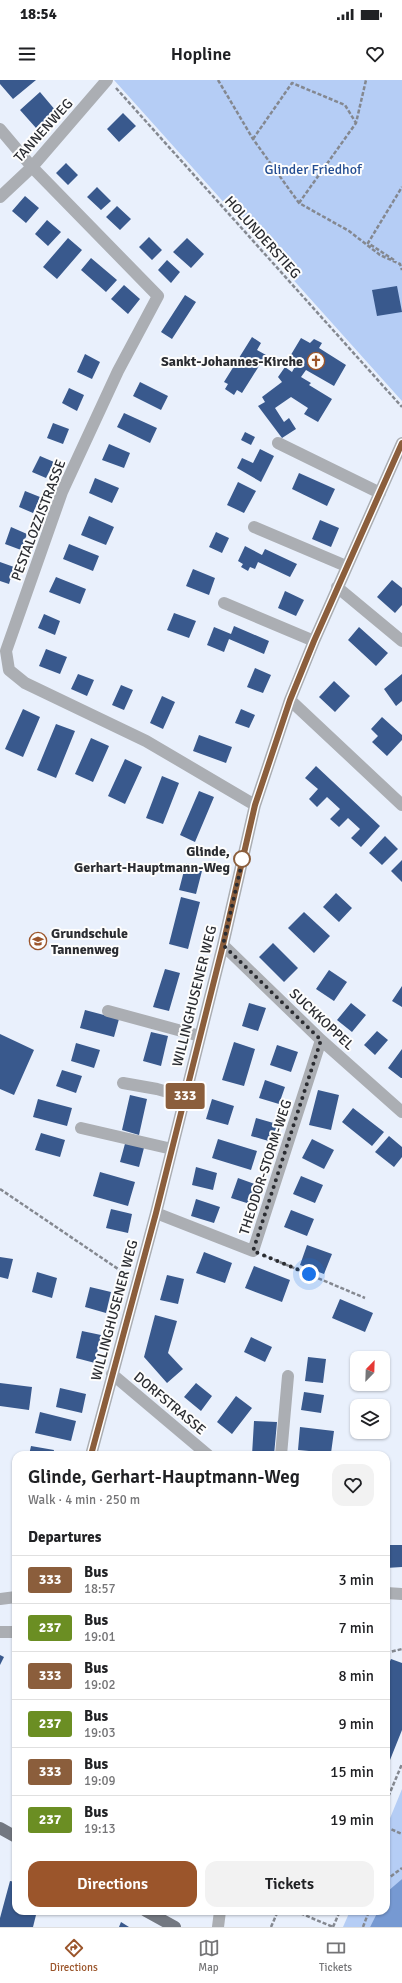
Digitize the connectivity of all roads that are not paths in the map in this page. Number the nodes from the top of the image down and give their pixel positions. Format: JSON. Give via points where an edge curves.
{"nodes":[{"id":1,"x":111,"y":83,"type":"edge"},
{"id":2,"x":0,"y":129,"type":"edge"},
{"id":3,"x":32,"y":167,"type":"junction"},
{"id":4,"x":0,"y":197,"type":"edge"},
{"id":5,"x":278,"y":442,"type":"dead end"},
{"id":6,"x":401,"y":447,"type":"edge"},
{"id":7,"x":380,"y":493,"type":"junction"},
{"id":8,"x":254,"y":527,"type":"dead end"},
{"id":9,"x":346,"y":566,"type":"junction"},
{"id":10,"x":337,"y":587,"type":"junction"},
{"id":11,"x":224,"y":603,"type":"dead end"},
{"id":12,"x":314,"y":641,"type":"junction"},
{"id":13,"x":402,"y":641,"type":"edge"},
{"id":14,"x":290,"y":700,"type":"junction"},
{"id":15,"x":255,"y":805,"type":"junction"},
{"id":16,"x":402,"y":805,"type":"edge"},
{"id":17,"x":223,"y":945,"type":"junction"},
{"id":18,"x":108,"y":1011,"type":"dead end"},
{"id":19,"x":200,"y":1036,"type":"junction"},
{"id":20,"x":321,"y":1040,"type":"junction"},
{"id":21,"x":123,"y":1083,"type":"dead end"},
{"id":22,"x":185,"y":1097,"type":"junction"},
{"id":23,"x":402,"y":1112,"type":"edge"},
{"id":24,"x":81,"y":1128,"type":"dead end"},
{"id":25,"x":172,"y":1149,"type":"junction"},
{"id":26,"x":156,"y":1213,"type":"junction"},
{"id":27,"x":112,"y":1374,"type":"junction"},
{"id":28,"x":288,"y":1376,"type":"dead end"},
{"id":29,"x":92,"y":1451,"type":"edge"},
{"id":30,"x":203,"y":1451,"type":"edge"},
{"id":31,"x":281,"y":1451,"type":"edge"},
{"id":32,"x":390,"y":1593,"type":"edge"},
{"id":33,"x":402,"y":1594,"type":"edge"},
{"id":34,"x":12,"y":1598,"type":"edge"},
{"id":35,"x":0,"y":1599,"type":"edge"},
{"id":36,"x":0,"y":1632,"type":"edge"},
{"id":37,"x":12,"y":1632,"type":"edge"},
{"id":38,"x":0,"y":1828,"type":"edge"},
{"id":39,"x":12,"y":1835,"type":"edge"},
{"id":40,"x":153,"y":1915,"type":"edge"},
{"id":41,"x":220,"y":1915,"type":"edge"},
{"id":42,"x":175,"y":1927,"type":"edge"},
{"id":43,"x":218,"y":1927,"type":"edge"}],
"edges":[{"from":1,"to":3,"type":"street","name":"TANNENWEG"},
{"from":2,"to":3,"type":"street"},
{"from":3,"to":4,"type":"street","name":"TANNENWEG"},
{"from":3,"to":15,"type":"street","name":"PESTALOZZISTRASSE","via":[[158,296],[118,371],[62,492],[6,651],[9,670],[25,683],[146,741]]},
{"from":5,"to":7,"type":"street"},
{"from":6,"to":7,"type":"street","name":"WILLINGHUSENER WEG"},
{"from":7,"to":9,"type":"street","name":"WILLINGHUSENER WEG"},
{"from":8,"to":9,"type":"street"},
{"from":9,"to":10,"type":"street","name":"WILLINGHUSENER WEG"},
{"from":10,"to":12,"type":"street","name":"WILLINGHUSENER WEG"},
{"from":10,"to":13,"type":"street"},
{"from":11,"to":12,"type":"street"},
{"from":12,"to":14,"type":"street","name":"WILLINGHUSENER WEG"},
{"from":14,"to":15,"type":"street","name":"WILLINGHUSENER WEG"},
{"from":14,"to":16,"type":"street"},
{"from":15,"to":17,"type":"street","name":"WILLINGHUSENER WEG"},
{"from":17,"to":19,"type":"street","name":"WILLINGHUSENER WEG"},
{"from":17,"to":20,"type":"street","name":"SUCKKOPPEL"},
{"from":18,"to":19,"type":"street"},
{"from":19,"to":22,"type":"street","name":"WILLINGHUSENER WEG"},
{"from":20,"to":23,"type":"street","name":"SUCKKOPPEL"},
{"from":20,"to":26,"type":"street","name":"THEODOR-STORM-WEG","via":[[253,1251]]},
{"from":21,"to":22,"type":"street"},
{"from":22,"to":25,"type":"street","name":"WILLINGHUSENER WEG"},
{"from":24,"to":25,"type":"street"},
{"from":25,"to":26,"type":"street","name":"WILLINGHUSENER WEG"},
{"from":26,"to":27,"type":"street","name":"WILLINGHUSENER WEG"},
{"from":27,"to":29,"type":"street","name":"WILLINGHUSENER WEG"},
{"from":27,"to":30,"type":"street","name":"DORFSTRASSE"},
{"from":28,"to":31,"type":"street"},
{"from":32,"to":33,"type":"street"},
{"from":34,"to":35,"type":"street"},
{"from":36,"to":37,"type":"street"},
{"from":38,"to":39,"type":"main road"},
{"from":40,"to":42,"type":"main road"},
{"from":41,"to":43,"type":"street"}]}
